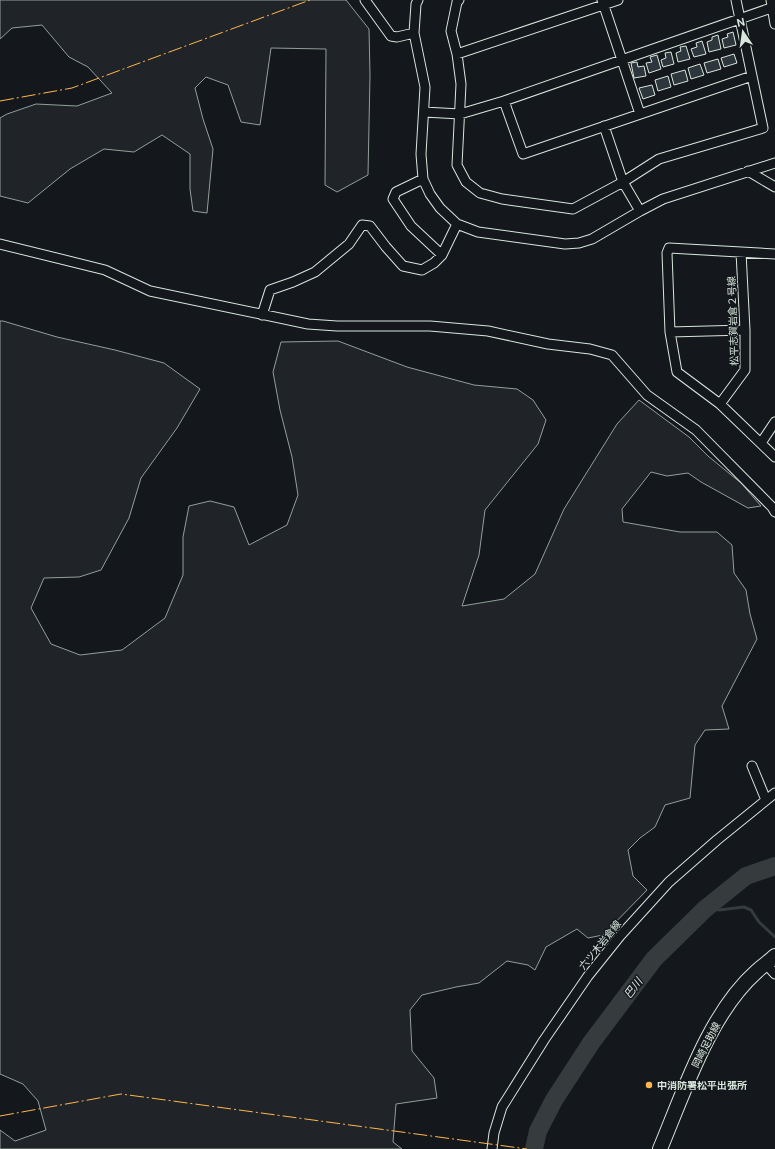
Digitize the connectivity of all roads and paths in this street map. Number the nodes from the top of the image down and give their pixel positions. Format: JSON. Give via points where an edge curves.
{"nodes":[{"id":1,"x":365,"y":0,"type":"edge"},
{"id":2,"x":418,"y":0,"type":"edge"},
{"id":3,"x":459,"y":0,"type":"edge"},
{"id":4,"x":618,"y":0,"type":"edge"},
{"id":5,"x":736,"y":0,"type":"edge"},
{"id":6,"x":603,"y":2,"type":"edge"},
{"id":7,"x":771,"y":4,"type":"edge"},
{"id":8,"x":739,"y":19,"type":"junction"},
{"id":9,"x":775,"y":24,"type":"edge"},
{"id":10,"x":414,"y":33,"type":"junction"},
{"id":11,"x":457,"y":54,"type":"junction"},
{"id":12,"x":622,"y":60,"type":"junction"},
{"id":13,"x":752,"y":76,"type":"junction"},
{"id":14,"x":504,"y":101,"type":"junction"},
{"id":15,"x":424,"y":112,"type":"junction"},
{"id":16,"x":460,"y":114,"type":"junction"},
{"id":17,"x":640,"y":114,"type":"junction"},
{"id":18,"x":604,"y":126,"type":"junction"},
{"id":19,"x":775,"y":163,"type":"edge"},
{"id":20,"x":748,"y":171,"type":"junction"},
{"id":21,"x":423,"y":179,"type":"junction"},
{"id":22,"x":623,"y":182,"type":"junction"},
{"id":23,"x":775,"y":187,"type":"edge"},
{"id":24,"x":640,"y":211,"type":"junction"},
{"id":25,"x":458,"y":224,"type":"junction"},
{"id":26,"x":0,"y":244,"type":"edge"},
{"id":27,"x":741,"y":252,"type":"junction"},
{"id":28,"x":775,"y":254,"type":"edge"},
{"id":29,"x":442,"y":255,"type":"junction"},
{"id":30,"x":262,"y":315,"type":"junction"},
{"id":31,"x":745,"y":330,"type":"junction"},
{"id":32,"x":670,"y":332,"type":"junction"},
{"id":33,"x":720,"y":404,"type":"junction"},
{"id":34,"x":775,"y":422,"type":"edge"},
{"id":35,"x":761,"y":443,"type":"junction"},
{"id":36,"x":775,"y":457,"type":"edge"},
{"id":37,"x":775,"y":512,"type":"edge"},
{"id":38,"x":752,"y":766,"type":"dead end"},
{"id":39,"x":775,"y":793,"type":"edge"},
{"id":40,"x":766,"y":800,"type":"junction"},
{"id":41,"x":772,"y":965,"type":"edge"},
{"id":42,"x":492,"y":1149,"type":"edge"},
{"id":43,"x":660,"y":1149,"type":"edge"}],
"edges":[{"from":1,"to":10,"type":"street","via":[[391,36]]},
{"from":2,"to":10,"type":"street"},
{"from":3,"to":11,"type":"street","via":[[451,31]]},
{"from":4,"to":6,"type":"street"},
{"from":5,"to":8,"type":"street"},
{"from":6,"to":11,"type":"street"},
{"from":6,"to":12,"type":"street"},
{"from":7,"to":8,"type":"street"},
{"from":7,"to":9,"type":"street"},
{"from":8,"to":12,"type":"street"},
{"from":8,"to":13,"type":"street"},
{"from":10,"to":15,"type":"street","via":[[425,87]]},
{"from":11,"to":16,"type":"street","via":[[461,84]]},
{"from":12,"to":14,"type":"street"},
{"from":12,"to":17,"type":"street"},
{"from":13,"to":17,"type":"street"},
{"from":13,"to":22,"type":"street","via":[[763,128],[660,159]]},
{"from":14,"to":16,"type":"street"},
{"from":14,"to":18,"type":"street","via":[[522,154]]},
{"from":15,"to":16,"type":"street"},
{"from":15,"to":21,"type":"street","via":[[421,154]]},
{"from":16,"to":22,"type":"street","via":[[457,165],[466,182],[480,193],[502,199],[573,209]]},
{"from":17,"to":18,"type":"street"},
{"from":18,"to":22,"type":"street"},
{"from":19,"to":20,"type":"street"},
{"from":20,"to":23,"type":"street"},
{"from":20,"to":24,"type":"street","via":[[663,199]]},
{"from":21,"to":25,"type":"street","via":[[434,201]]},
{"from":21,"to":29,"type":"street","via":[[396,192],[393,199],[411,226]]},
{"from":22,"to":24,"type":"street"},
{"from":24,"to":25,"type":"street","via":[[592,239],[579,243],[565,244],[478,232]]},
{"from":25,"to":29,"type":"street"},
{"from":26,"to":30,"type":"street","via":[[105,270],[150,292]]},
{"from":27,"to":28,"type":"street"},
{"from":27,"to":31,"type":"street","name":"松平志賀岩倉２号線"},
{"from":27,"to":32,"type":"street","via":[[669,248],[667,253]]},
{"from":29,"to":30,"type":"street","via":[[422,270],[407,268],[370,226],[362,225],[349,244],[315,272],[270,290]]},
{"from":30,"to":37,"type":"street","via":[[308,324],[430,326],[488,331],[548,344],[590,348],[612,355],[648,395],[696,430]]},
{"from":31,"to":32,"type":"street"},
{"from":31,"to":33,"type":"street","name":"松平志賀岩倉２号線","via":[[745,370]]},
{"from":32,"to":33,"type":"street","via":[[677,372]]},
{"from":33,"to":35,"type":"street"},
{"from":34,"to":35,"type":"street"},
{"from":35,"to":36,"type":"street"},
{"from":38,"to":40,"type":"street"},
{"from":39,"to":40,"type":"street","name":"六ツ木岩倉線"},
{"from":40,"to":42,"type":"street","name":"六ツ木岩倉線","via":[[669,882],[588,976],[502,1107]]},
{"from":41,"to":43,"type":"main road","name":"岡崎足助線","via":[[755,972],[734,996],[716,1023]]}]}
